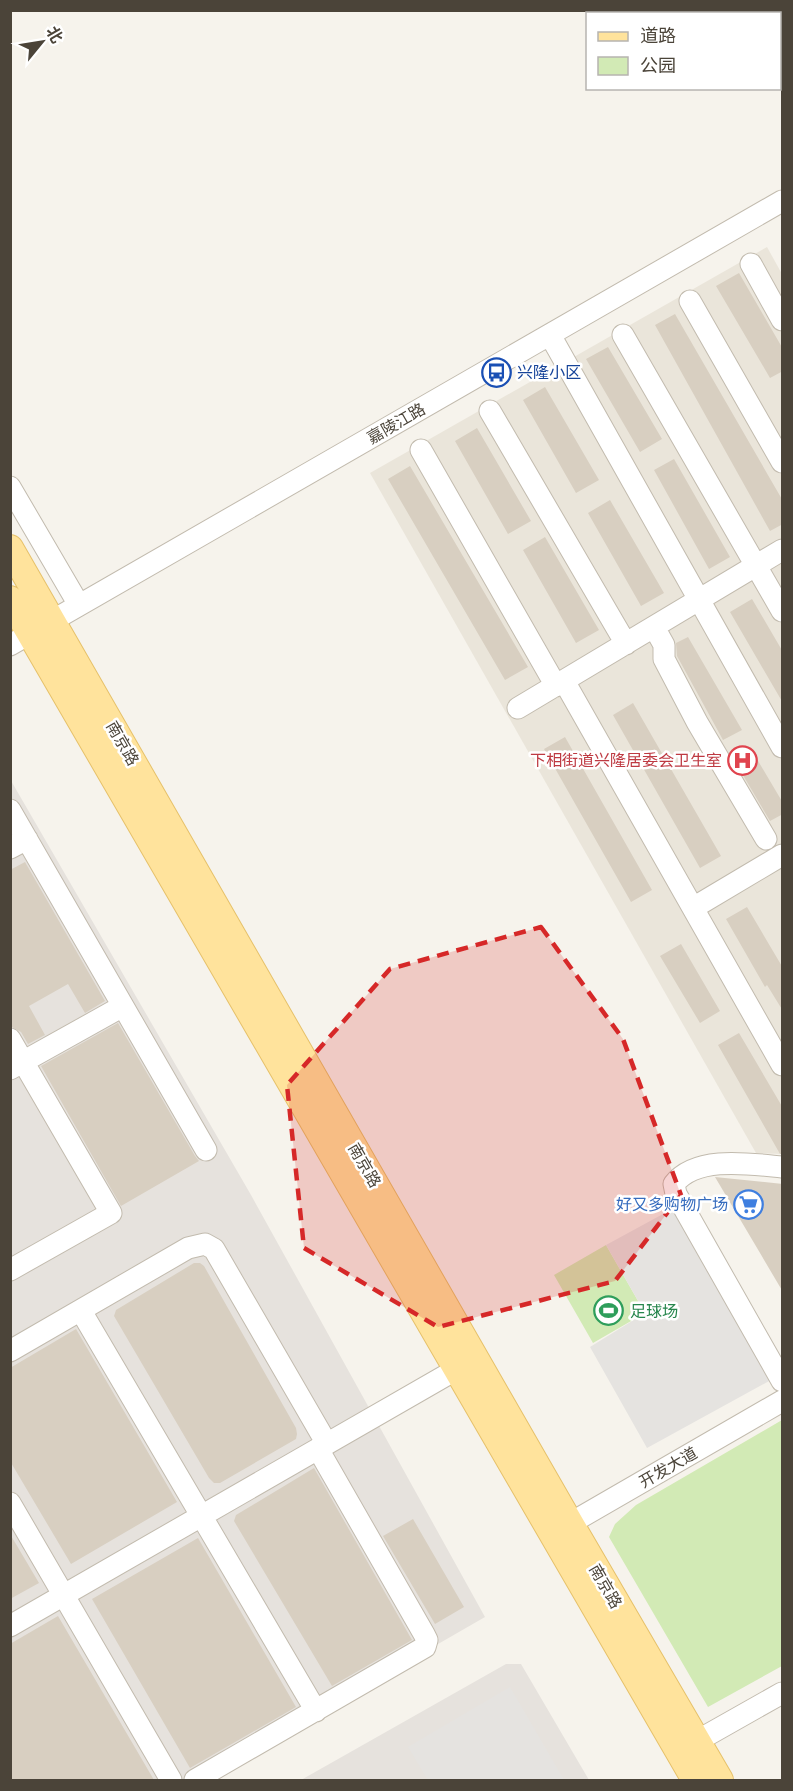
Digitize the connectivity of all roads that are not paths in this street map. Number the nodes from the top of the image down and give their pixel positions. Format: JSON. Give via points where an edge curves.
{"nodes":[{"id":1,"x":783,"y":201,"type":"edge"},
{"id":2,"x":751,"y":264,"type":"dead end"},
{"id":3,"x":690,"y":301,"type":"dead end"},
{"id":4,"x":783,"y":320,"type":"edge"},
{"id":5,"x":623,"y":335,"type":"dead end"},
{"id":6,"x":550,"y":336,"type":"junction"},
{"id":7,"x":490,"y":411,"type":"dead end"},
{"id":8,"x":421,"y":450,"type":"dead end"},
{"id":9,"x":783,"y":462,"type":"edge"},
{"id":10,"x":10,"y":487,"type":"edge"},
{"id":11,"x":10,"y":548,"type":"edge"},
{"id":12,"x":783,"y":550,"type":"edge"},
{"id":13,"x":756,"y":566,"type":"junction"},
{"id":14,"x":10,"y":599,"type":"edge"},
{"id":15,"x":699,"y":600,"type":"junction"},
{"id":16,"x":79,"y":605,"type":"junction"},
{"id":17,"x":783,"y":611,"type":"edge"},
{"id":18,"x":53,"y":620,"type":"junction"},
{"id":19,"x":654,"y":627,"type":"junction"},
{"id":20,"x":21,"y":639,"type":"edge"},
{"id":21,"x":626,"y":644,"type":"junction"},
{"id":22,"x":560,"y":684,"type":"junction"},
{"id":23,"x":518,"y":708,"type":"dead end"},
{"id":24,"x":783,"y":747,"type":"edge"},
{"id":25,"x":15,"y":830,"type":"edge"},
{"id":26,"x":766,"y":839,"type":"dead end"},
{"id":27,"x":781,"y":858,"type":"edge"},
{"id":28,"x":693,"y":908,"type":"junction"},
{"id":29,"x":123,"y":1006,"type":"junction"},
{"id":30,"x":10,"y":1039,"type":"edge"},
{"id":31,"x":783,"y":1065,"type":"edge"},
{"id":32,"x":17,"y":1066,"type":"edge"},
{"id":33,"x":206,"y":1150,"type":"dead end"},
{"id":34,"x":783,"y":1167,"type":"edge"},
{"id":35,"x":10,"y":1270,"type":"edge"},
{"id":36,"x":81,"y":1311,"type":"junction"},
{"id":37,"x":10,"y":1352,"type":"edge"},
{"id":38,"x":458,"y":1369,"type":"junction"},
{"id":39,"x":783,"y":1382,"type":"edge"},
{"id":40,"x":783,"y":1401,"type":"edge"},
{"id":41,"x":323,"y":1447,"type":"junction"},
{"id":42,"x":10,"y":1503,"type":"edge"},
{"id":43,"x":202,"y":1516,"type":"junction"},
{"id":44,"x":561,"y":1528,"type":"junction"},
{"id":45,"x":64,"y":1596,"type":"junction"},
{"id":46,"x":10,"y":1626,"type":"edge"},
{"id":47,"x":783,"y":1693,"type":"edge"},
{"id":48,"x":316,"y":1711,"type":"junction"},
{"id":49,"x":697,"y":1741,"type":"junction"},
{"id":50,"x":171,"y":1780,"type":"edge"},
{"id":51,"x":195,"y":1780,"type":"edge"},
{"id":52,"x":695,"y":1780,"type":"edge"},
{"id":53,"x":720,"y":1780,"type":"edge"}],
"edges":[{"from":1,"to":6,"type":"street","name":"嘉陵江路"},
{"from":2,"to":4,"type":"street"},
{"from":3,"to":9,"type":"street"},
{"from":5,"to":13,"type":"street"},
{"from":6,"to":15,"type":"street"},
{"from":6,"to":16,"type":"street","name":"嘉陵江路"},
{"from":7,"to":21,"type":"street"},
{"from":8,"to":22,"type":"street"},
{"from":10,"to":16,"type":"street"},
{"from":11,"to":18,"type":"main road","name":"南京路"},
{"from":12,"to":13,"type":"street"},
{"from":13,"to":15,"type":"street"},
{"from":13,"to":17,"type":"street"},
{"from":14,"to":20,"type":"main road","name":"南京路"},
{"from":15,"to":19,"type":"street"},
{"from":15,"to":24,"type":"street"},
{"from":16,"to":18,"type":"street","name":"嘉陵江路"},
{"from":18,"to":20,"type":"street","name":"嘉陵江路"},
{"from":18,"to":44,"type":"main road","name":"南京路"},
{"from":19,"to":21,"type":"street"},
{"from":19,"to":26,"type":"street","via":[[663,645],[664,659],[697,723]]},
{"from":20,"to":38,"type":"main road","name":"南京路"},
{"from":21,"to":22,"type":"street"},
{"from":22,"to":23,"type":"street"},
{"from":22,"to":28,"type":"street"},
{"from":25,"to":29,"type":"street"},
{"from":27,"to":28,"type":"street"},
{"from":28,"to":31,"type":"street"},
{"from":29,"to":32,"type":"street"},
{"from":29,"to":33,"type":"street"},
{"from":30,"to":32,"type":"street"},
{"from":32,"to":35,"type":"street","via":[[111,1212]]},
{"from":34,"to":39,"type":"street","via":[[727,1163],[681,1175],[674,1184],[676,1194]]},
{"from":36,"to":37,"type":"street"},
{"from":36,"to":41,"type":"street","via":[[188,1248],[205,1244],[214,1249]]},
{"from":36,"to":43,"type":"street"},
{"from":38,"to":41,"type":"street"},
{"from":38,"to":44,"type":"main road","name":"南京路"},
{"from":40,"to":44,"type":"street","name":"开发大道"},
{"from":41,"to":43,"type":"street"},
{"from":41,"to":48,"type":"street","via":[[427,1640],[425,1647]]},
{"from":42,"to":45,"type":"street"},
{"from":43,"to":45,"type":"street"},
{"from":43,"to":48,"type":"street"},
{"from":44,"to":49,"type":"main road","name":"南京路"},
{"from":44,"to":52,"type":"main road","name":"南京路"},
{"from":45,"to":46,"type":"street"},
{"from":45,"to":50,"type":"street"},
{"from":47,"to":49,"type":"street"},
{"from":48,"to":51,"type":"street"},
{"from":49,"to":53,"type":"main road","name":"南京路"}]}
